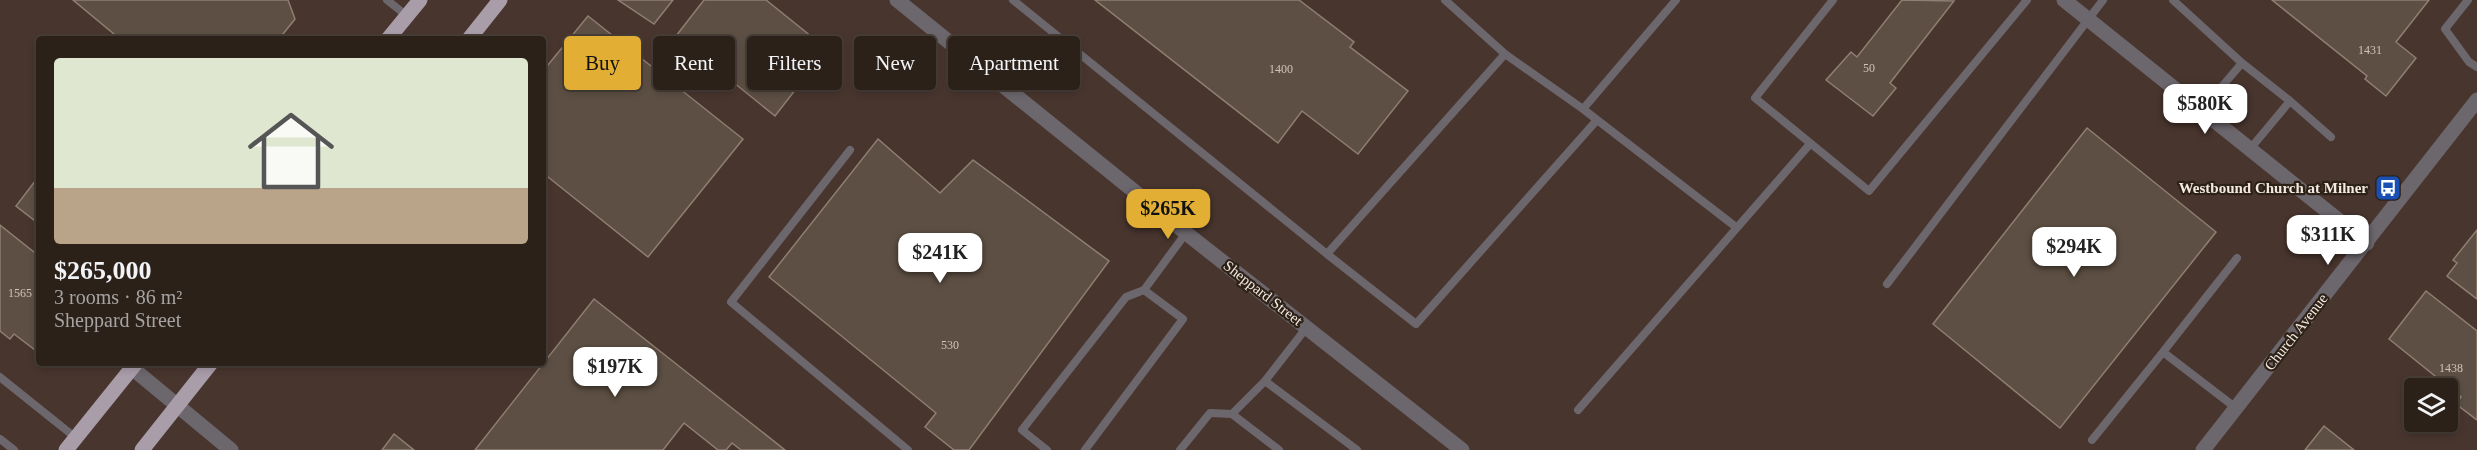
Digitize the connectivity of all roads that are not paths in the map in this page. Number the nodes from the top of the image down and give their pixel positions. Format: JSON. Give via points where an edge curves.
{"nodes":[{"id":1,"x":387,"y":0,"type":"edge"},
{"id":2,"x":420,"y":0,"type":"edge"},
{"id":3,"x":500,"y":0,"type":"edge"},
{"id":4,"x":897,"y":0,"type":"edge"},
{"id":5,"x":1013,"y":0,"type":"edge"},
{"id":6,"x":1444,"y":0,"type":"edge"},
{"id":7,"x":1676,"y":0,"type":"edge"},
{"id":8,"x":1833,"y":0,"type":"edge"},
{"id":9,"x":2026,"y":0,"type":"edge"},
{"id":10,"x":2064,"y":0,"type":"edge"},
{"id":11,"x":2103,"y":0,"type":"edge"},
{"id":12,"x":2173,"y":0,"type":"edge"},
{"id":13,"x":2468,"y":0,"type":"edge"},
{"id":14,"x":406,"y":16,"type":"junction"},
{"id":15,"x":2087,"y":19,"type":"junction"},
{"id":16,"x":390,"y":36,"type":"edge"},
{"id":17,"x":471,"y":36,"type":"edge"},
{"id":18,"x":1505,"y":54,"type":"junction"},
{"id":19,"x":2242,"y":63,"type":"junction"},
{"id":20,"x":2477,"y":67,"type":"edge"},
{"id":21,"x":2290,"y":100,"type":"junction"},
{"id":22,"x":2477,"y":100,"type":"edge"},
{"id":23,"x":1583,"y":109,"type":"junction"},
{"id":24,"x":2201,"y":111,"type":"junction"},
{"id":25,"x":1597,"y":120,"type":"junction"},
{"id":26,"x":2331,"y":137,"type":"dead end"},
{"id":27,"x":1809,"y":144,"type":"junction"},
{"id":28,"x":2250,"y":149,"type":"junction"},
{"id":29,"x":850,"y":150,"type":"dead end"},
{"id":30,"x":1736,"y":227,"type":"junction"},
{"id":31,"x":1186,"y":233,"type":"junction"},
{"id":32,"x":2367,"y":243,"type":"junction"},
{"id":33,"x":1327,"y":254,"type":"junction"},
{"id":34,"x":2237,"y":258,"type":"dead end"},
{"id":35,"x":1887,"y":284,"type":"dead end"},
{"id":36,"x":1144,"y":290,"type":"junction"},
{"id":37,"x":1307,"y":327,"type":"junction"},
{"id":38,"x":2163,"y":352,"type":"junction"},
{"id":39,"x":134,"y":366,"type":"edge"},
{"id":40,"x":209,"y":366,"type":"edge"},
{"id":41,"x":0,"y":377,"type":"edge"},
{"id":42,"x":1265,"y":381,"type":"junction"},
{"id":43,"x":177,"y":405,"type":"junction"},
{"id":44,"x":2236,"y":408,"type":"junction"},
{"id":45,"x":1578,"y":410,"type":"dead end"},
{"id":46,"x":1232,"y":414,"type":"junction"},
{"id":47,"x":76,"y":438,"type":"junction"},
{"id":48,"x":0,"y":439,"type":"edge"},
{"id":49,"x":2092,"y":440,"type":"dead end"},
{"id":50,"x":1455,"y":448,"type":"edge"},
{"id":51,"x":14,"y":450,"type":"edge"},
{"id":52,"x":66,"y":450,"type":"edge"},
{"id":53,"x":142,"y":450,"type":"edge"},
{"id":54,"x":231,"y":450,"type":"edge"},
{"id":55,"x":908,"y":450,"type":"edge"},
{"id":56,"x":1047,"y":450,"type":"edge"},
{"id":57,"x":1085,"y":450,"type":"edge"},
{"id":58,"x":1180,"y":450,"type":"edge"},
{"id":59,"x":1279,"y":450,"type":"edge"},
{"id":60,"x":1357,"y":450,"type":"edge"},
{"id":61,"x":2203,"y":450,"type":"edge"}],
"edges":[{"from":1,"to":14,"type":"lane"},
{"from":2,"to":14,"type":"main road"},
{"from":3,"to":17,"type":"main road"},
{"from":4,"to":31,"type":"street","name":"Sheppard Street"},
{"from":5,"to":33,"type":"lane"},
{"from":6,"to":18,"type":"lane"},
{"from":7,"to":23,"type":"lane"},
{"from":8,"to":27,"type":"lane","via":[[1755,98]]},
{"from":9,"to":27,"type":"lane","via":[[1869,191]]},
{"from":10,"to":15,"type":"street"},
{"from":11,"to":15,"type":"lane"},
{"from":12,"to":19,"type":"lane"},
{"from":13,"to":20,"type":"lane","via":[[2445,30]]},
{"from":14,"to":16,"type":"main road"},
{"from":15,"to":24,"type":"street"},
{"from":15,"to":35,"type":"lane"},
{"from":18,"to":23,"type":"lane"},
{"from":18,"to":33,"type":"lane"},
{"from":19,"to":21,"type":"lane"},
{"from":19,"to":24,"type":"lane"},
{"from":21,"to":26,"type":"lane"},
{"from":21,"to":28,"type":"lane"},
{"from":22,"to":32,"type":"street","name":"Church Avenue"},
{"from":23,"to":25,"type":"lane"},
{"from":24,"to":28,"type":"street"},
{"from":25,"to":30,"type":"lane"},
{"from":25,"to":33,"type":"lane","via":[[1416,324]]},
{"from":27,"to":30,"type":"lane"},
{"from":28,"to":32,"type":"street"},
{"from":29,"to":55,"type":"lane","via":[[731,302]]},
{"from":30,"to":45,"type":"lane"},
{"from":31,"to":36,"type":"lane"},
{"from":31,"to":37,"type":"street","name":"Sheppard Street"},
{"from":32,"to":44,"type":"street","name":"Church Avenue"},
{"from":34,"to":38,"type":"lane"},
{"from":36,"to":56,"type":"lane","via":[[1126,297],[1022,430]]},
{"from":36,"to":57,"type":"lane","via":[[1184,319]]},
{"from":37,"to":42,"type":"lane"},
{"from":37,"to":50,"type":"street","name":"Sheppard Street"},
{"from":38,"to":44,"type":"lane"},
{"from":38,"to":49,"type":"lane"},
{"from":39,"to":43,"type":"street"},
{"from":39,"to":47,"type":"main road"},
{"from":40,"to":43,"type":"main road"},
{"from":41,"to":47,"type":"lane"},
{"from":42,"to":46,"type":"lane"},
{"from":42,"to":60,"type":"lane"},
{"from":43,"to":53,"type":"main road"},
{"from":43,"to":54,"type":"street"},
{"from":44,"to":61,"type":"street","name":"Church Avenue"},
{"from":46,"to":58,"type":"lane","via":[[1210,413]]},
{"from":46,"to":59,"type":"lane"},
{"from":47,"to":52,"type":"main road"},
{"from":48,"to":51,"type":"lane"}]}
